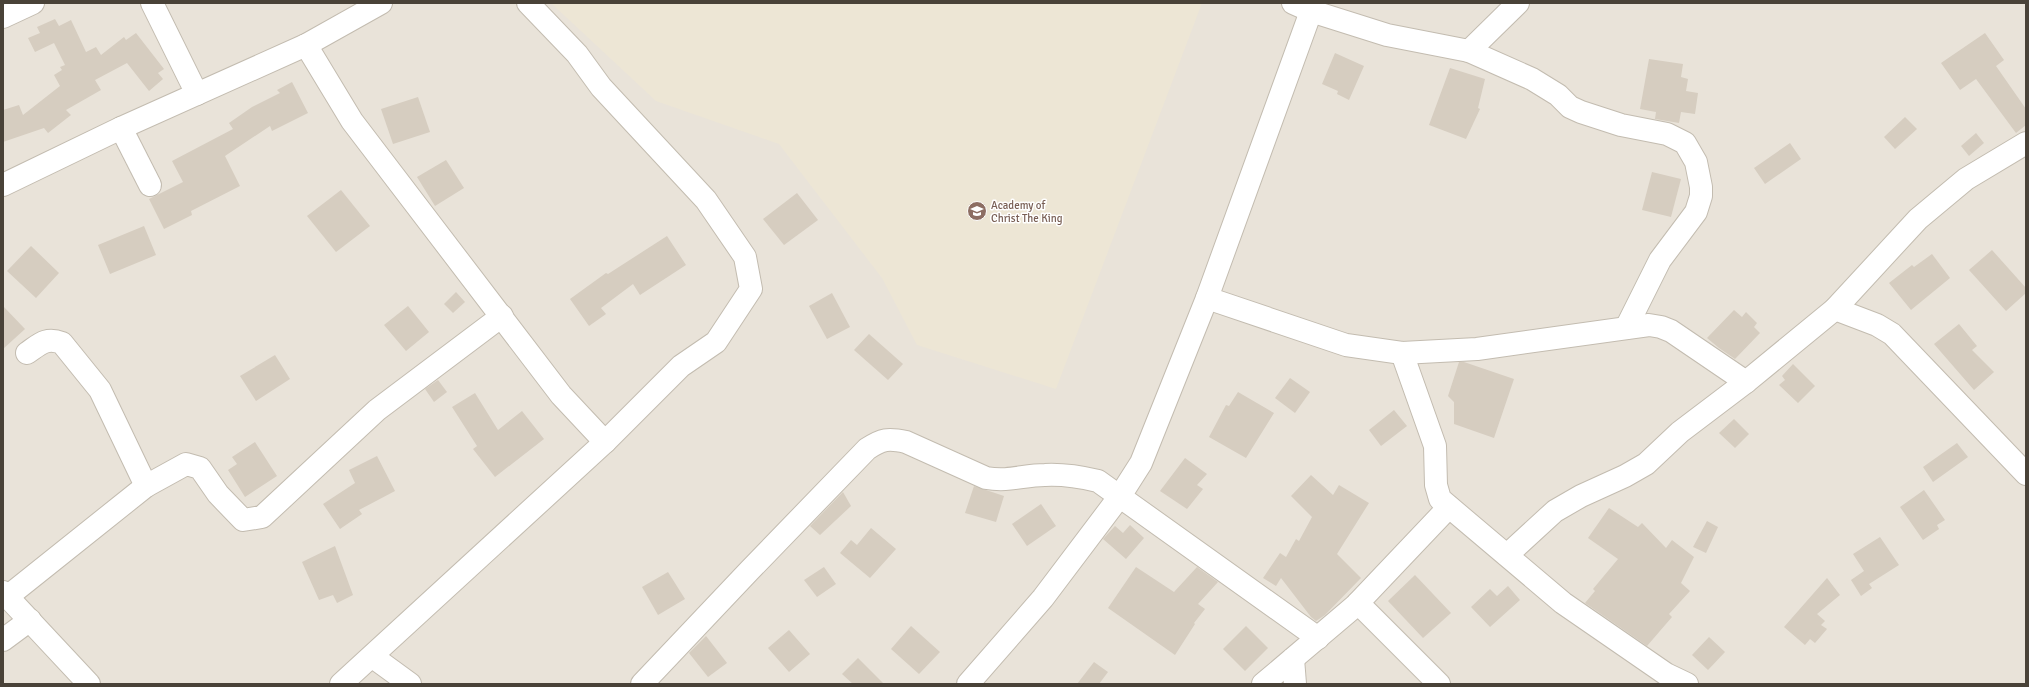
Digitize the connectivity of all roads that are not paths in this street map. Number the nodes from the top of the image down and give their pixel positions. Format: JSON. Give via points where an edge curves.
{"nodes":[{"id":1,"x":33,"y":3,"type":"edge"},
{"id":2,"x":152,"y":3,"type":"edge"},
{"id":3,"x":381,"y":3,"type":"edge"},
{"id":4,"x":528,"y":3,"type":"edge"},
{"id":5,"x":1518,"y":3,"type":"edge"},
{"id":6,"x":1306,"y":6,"type":"edge"},
{"id":7,"x":3,"y":17,"type":"edge"},
{"id":8,"x":306,"y":46,"type":"junction"},
{"id":9,"x":1468,"y":51,"type":"junction"},
{"id":10,"x":197,"y":94,"type":"junction"},
{"id":11,"x":121,"y":128,"type":"junction"},
{"id":12,"x":2023,"y":152,"type":"edge"},
{"id":13,"x":3,"y":185,"type":"edge"},
{"id":14,"x":150,"y":185,"type":"dead end"},
{"id":15,"x":1207,"y":298,"type":"junction"},
{"id":16,"x":1835,"y":308,"type":"junction"},
{"id":17,"x":502,"y":316,"type":"junction"},
{"id":18,"x":1626,"y":328,"type":"junction"},
{"id":19,"x":27,"y":353,"type":"dead end"},
{"id":20,"x":1402,"y":353,"type":"junction"},
{"id":21,"x":1746,"y":382,"type":"junction"},
{"id":22,"x":606,"y":442,"type":"junction"},
{"id":23,"x":2026,"y":474,"type":"edge"},
{"id":24,"x":146,"y":486,"type":"junction"},
{"id":25,"x":1120,"y":496,"type":"junction"},
{"id":26,"x":1448,"y":507,"type":"junction"},
{"id":27,"x":1507,"y":555,"type":"junction"},
{"id":28,"x":5,"y":594,"type":"edge"},
{"id":29,"x":1358,"y":603,"type":"junction"},
{"id":30,"x":30,"y":620,"type":"junction"},
{"id":31,"x":1318,"y":638,"type":"junction"},
{"id":32,"x":3,"y":640,"type":"edge"},
{"id":33,"x":373,"y":657,"type":"junction"},
{"id":34,"x":1293,"y":658,"type":"junction"},
{"id":35,"x":89,"y":684,"type":"edge"},
{"id":36,"x":341,"y":684,"type":"edge"},
{"id":37,"x":410,"y":684,"type":"edge"},
{"id":38,"x":642,"y":684,"type":"edge"},
{"id":39,"x":968,"y":684,"type":"edge"},
{"id":40,"x":1263,"y":684,"type":"edge"},
{"id":41,"x":1295,"y":684,"type":"edge"},
{"id":42,"x":1439,"y":684,"type":"edge"},
{"id":43,"x":1686,"y":684,"type":"edge"}],
"edges":[{"from":1,"to":7,"type":"street"},
{"from":2,"to":10,"type":"street"},
{"from":3,"to":8,"type":"street"},
{"from":4,"to":22,"type":"street","via":[[577,54],[601,87],[706,200],[745,256],[751,290],[716,342],[681,366]]},
{"from":5,"to":9,"type":"street"},
{"from":6,"to":9,"type":"street","via":[[1387,34]]},
{"from":6,"to":15,"type":"street"},
{"from":8,"to":10,"type":"street"},
{"from":8,"to":17,"type":"street","via":[[352,121]]},
{"from":9,"to":18,"type":"street","via":[[1532,79],[1581,112],[1621,126],[1679,139],[1685,143],[1696,162],[1701,187],[1696,212],[1660,260]]},
{"from":10,"to":11,"type":"street"},
{"from":11,"to":13,"type":"street"},
{"from":11,"to":14,"type":"street"},
{"from":12,"to":16,"type":"street","via":[[1966,179],[1918,219]]},
{"from":15,"to":20,"type":"street","via":[[1346,345]]},
{"from":15,"to":25,"type":"street","via":[[1141,463]]},
{"from":16,"to":21,"type":"street"},
{"from":16,"to":23,"type":"street","via":[[1892,334]]},
{"from":17,"to":22,"type":"street","via":[[561,396]]},
{"from":17,"to":24,"type":"street","via":[[377,410],[262,517],[243,520],[218,494],[200,468],[186,464]]},
{"from":18,"to":20,"type":"street","via":[[1477,349]]},
{"from":18,"to":21,"type":"street","via":[[1649,325],[1666,329]]},
{"from":19,"to":24,"type":"street","via":[[53,339],[62,343],[100,390]]},
{"from":20,"to":26,"type":"street","via":[[1435,446],[1436,485],[1440,500]]},
{"from":21,"to":27,"type":"street","via":[[1680,432],[1646,464],[1555,511]]},
{"from":22,"to":33,"type":"street"},
{"from":24,"to":28,"type":"street"},
{"from":25,"to":31,"type":"street"},
{"from":25,"to":38,"type":"street","via":[[1098,481],[1076,476],[1044,475],[1000,480],[986,478],[906,442],[881,440],[867,449]]},
{"from":25,"to":39,"type":"street","via":[[1043,598]]},
{"from":26,"to":27,"type":"street"},
{"from":26,"to":29,"type":"street"},
{"from":27,"to":43,"type":"street","via":[[1563,603],[1666,674]]},
{"from":28,"to":30,"type":"street"},
{"from":29,"to":31,"type":"street"},
{"from":29,"to":42,"type":"street"},
{"from":30,"to":32,"type":"street"},
{"from":30,"to":35,"type":"street"},
{"from":31,"to":34,"type":"street"},
{"from":33,"to":36,"type":"street"},
{"from":33,"to":37,"type":"street"},
{"from":34,"to":40,"type":"street"},
{"from":34,"to":41,"type":"street"}]}
